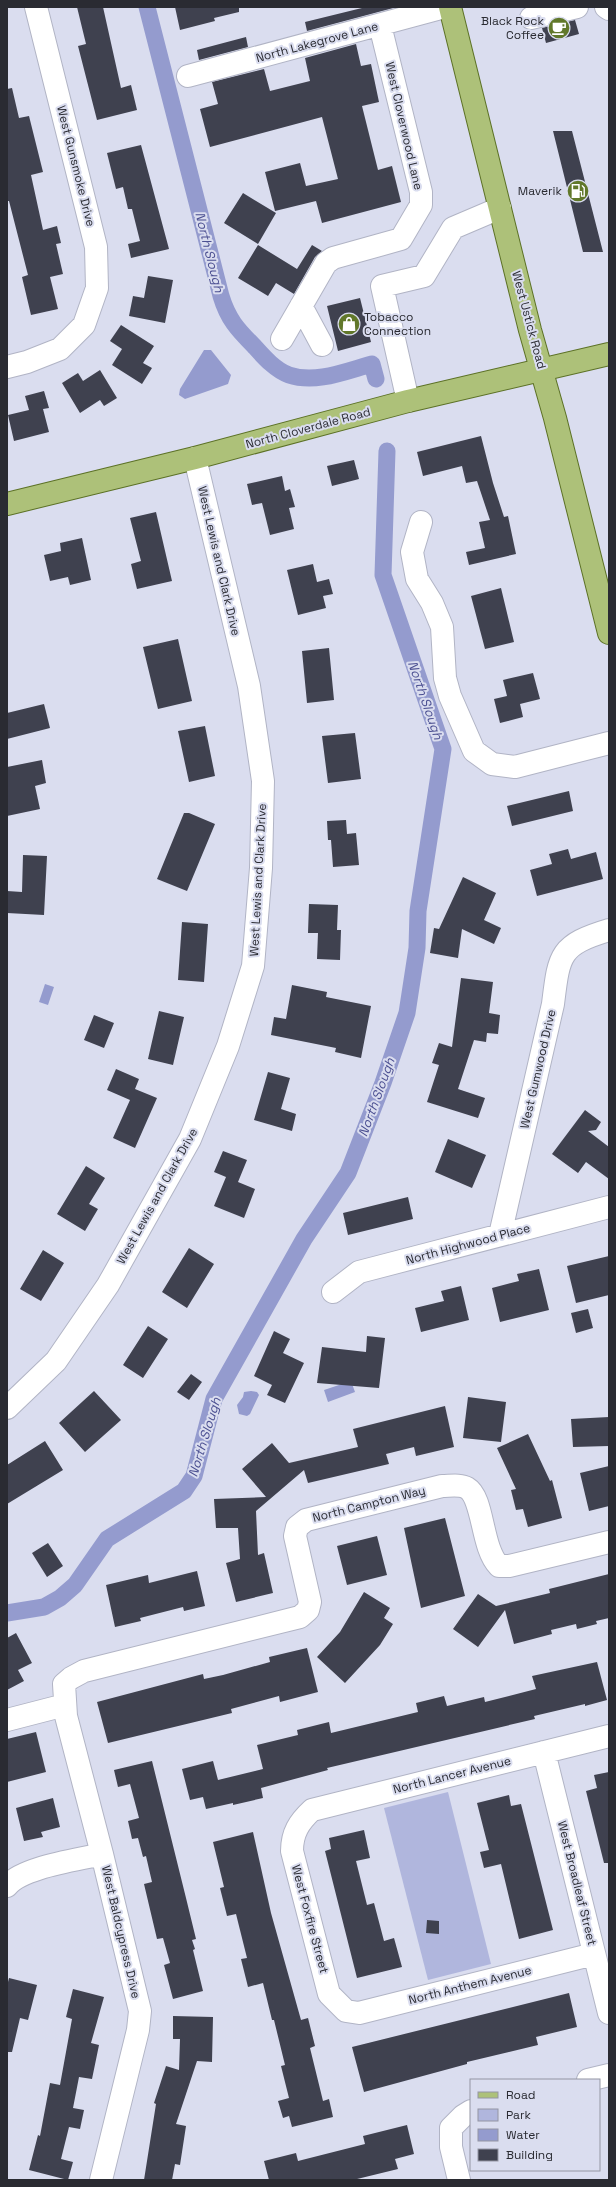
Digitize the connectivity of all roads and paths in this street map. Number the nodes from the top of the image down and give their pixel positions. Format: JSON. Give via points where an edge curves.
{"nodes":[{"id":1,"x":36,"y":7,"type":"edge"},
{"id":2,"x":445,"y":7,"type":"edge"},
{"id":3,"x":450,"y":7,"type":"edge"},
{"id":4,"x":577,"y":7,"type":"edge"},
{"id":5,"x":606,"y":7,"type":"edge"},
{"id":6,"x":609,"y":9,"type":"edge"},
{"id":7,"x":531,"y":18,"type":"dead end"},
{"id":8,"x":380,"y":24,"type":"junction"},
{"id":9,"x":188,"y":76,"type":"dead end"},
{"id":10,"x":500,"y":208,"type":"junction"},
{"id":11,"x":301,"y":306,"type":"junction"},
{"id":12,"x":282,"y":339,"type":"dead end"},
{"id":13,"x":322,"y":345,"type":"dead end"},
{"id":14,"x":609,"y":354,"type":"edge"},
{"id":15,"x":7,"y":367,"type":"edge"},
{"id":16,"x":543,"y":371,"type":"junction"},
{"id":17,"x":408,"y":401,"type":"junction"},
{"id":18,"x":195,"y":458,"type":"junction"},
{"id":19,"x":7,"y":504,"type":"edge"},
{"id":20,"x":421,"y":522,"type":"dead end"},
{"id":21,"x":609,"y":633,"type":"edge"},
{"id":22,"x":609,"y":743,"type":"edge"},
{"id":23,"x":609,"y":930,"type":"edge"},
{"id":24,"x":609,"y":1207,"type":"edge"},
{"id":25,"x":500,"y":1235,"type":"junction"},
{"id":26,"x":333,"y":1292,"type":"dead end"},
{"id":27,"x":7,"y":1408,"type":"edge"},
{"id":28,"x":609,"y":1542,"type":"edge"},
{"id":29,"x":64,"y":1695,"type":"junction"},
{"id":30,"x":7,"y":1720,"type":"edge"},
{"id":31,"x":609,"y":1736,"type":"edge"},
{"id":32,"x":544,"y":1752,"type":"junction"},
{"id":33,"x":300,"y":1822,"type":"joint"},
{"id":34,"x":102,"y":1854,"type":"junction"},
{"id":35,"x":7,"y":1886,"type":"edge"},
{"id":36,"x":594,"y":1954,"type":"junction"},
{"id":37,"x":346,"y":2011,"type":"joint"},
{"id":38,"x":609,"y":2013,"type":"edge"},
{"id":39,"x":609,"y":2075,"type":"edge"},
{"id":40,"x":592,"y":2079,"type":"edge"},
{"id":41,"x":470,"y":2112,"type":"edge"},
{"id":42,"x":101,"y":2180,"type":"edge"},
{"id":43,"x":459,"y":2180,"type":"edge"}],
"edges":[{"from":1,"to":15,"type":"street","name":"West Gunsmoke Drive","via":[[96,247],[97,288],[84,325],[60,349]]},
{"from":2,"to":8,"type":"street","name":"North Lakegrove Lane"},
{"from":3,"to":10,"type":"main road","name":"West Ustick Road"},
{"from":4,"to":7,"type":"street"},
{"from":5,"to":6,"type":"street"},
{"from":8,"to":9,"type":"street","name":"North Lakegrove Lane"},
{"from":8,"to":11,"type":"street","name":"West Cloverwood Lane","via":[[421,192],[421,205],[401,239],[333,258],[326,263]]},
{"from":10,"to":16,"type":"main road","name":"West Ustick Road","via":[[530,330]]},
{"from":10,"to":17,"type":"street","via":[[453,228],[424,276],[382,286]]},
{"from":11,"to":12,"type":"street","name":"West Cloverwood Lane"},
{"from":11,"to":13,"type":"street"},
{"from":14,"to":16,"type":"main road","name":"North Cloverdale Road"},
{"from":16,"to":17,"type":"main road","name":"North Cloverdale Road"},
{"from":16,"to":21,"type":"main road","name":"West Ustick Road"},
{"from":17,"to":18,"type":"main road","name":"North Cloverdale Road"},
{"from":18,"to":19,"type":"main road","name":"North Cloverdale Road"},
{"from":18,"to":27,"type":"street","name":"West Lewis and Clark Drive","via":[[249,686],[263,781],[261,868],[254,966],[228,1046],[186,1146],[108,1285],[56,1361]]},
{"from":20,"to":22,"type":"street","via":[[412,552],[418,579],[442,627],[445,678],[474,751],[492,764],[514,767]]},
{"from":23,"to":25,"type":"street","name":"West Gumwood Drive","via":[[585,937],[566,950],[558,969],[553,1004]]},
{"from":24,"to":25,"type":"street","name":"North Highwood Place"},
{"from":25,"to":26,"type":"street","name":"North Highwood Place","via":[[359,1272]]},
{"from":28,"to":29,"type":"street","name":"North Campton Way","via":[[509,1566],[498,1566],[491,1559],[473,1495],[467,1488],[458,1486],[442,1486],[306,1520],[297,1527],[295,1536],[310,1602],[308,1610],[300,1617],[84,1671],[71,1678]]},
{"from":29,"to":30,"type":"street"},
{"from":29,"to":34,"type":"street","name":"West Baldcypress Drive"},
{"from":31,"to":32,"type":"street","name":"North Lancer Avenue"},
{"from":32,"to":33,"type":"street","name":"North Lancer Avenue","via":[[312,1810]]},
{"from":32,"to":36,"type":"street","name":"West Broadleaf Street"},
{"from":33,"to":37,"type":"street","name":"West Foxfire Street","via":[[292,1843],[292,1851],[329,1994]]},
{"from":34,"to":35,"type":"street","via":[[30,1872],[11,1881]]},
{"from":34,"to":42,"type":"street","name":"West Baldcypress Drive","via":[[140,2011],[138,2030]]},
{"from":36,"to":37,"type":"street","name":"North Anthem Avenue","via":[[359,2013]]},
{"from":36,"to":38,"type":"street","name":"West Broadleaf Street"},
{"from":39,"to":40,"type":"street"},
{"from":41,"to":43,"type":"street","via":[[451,2128],[451,2146]]}]}
